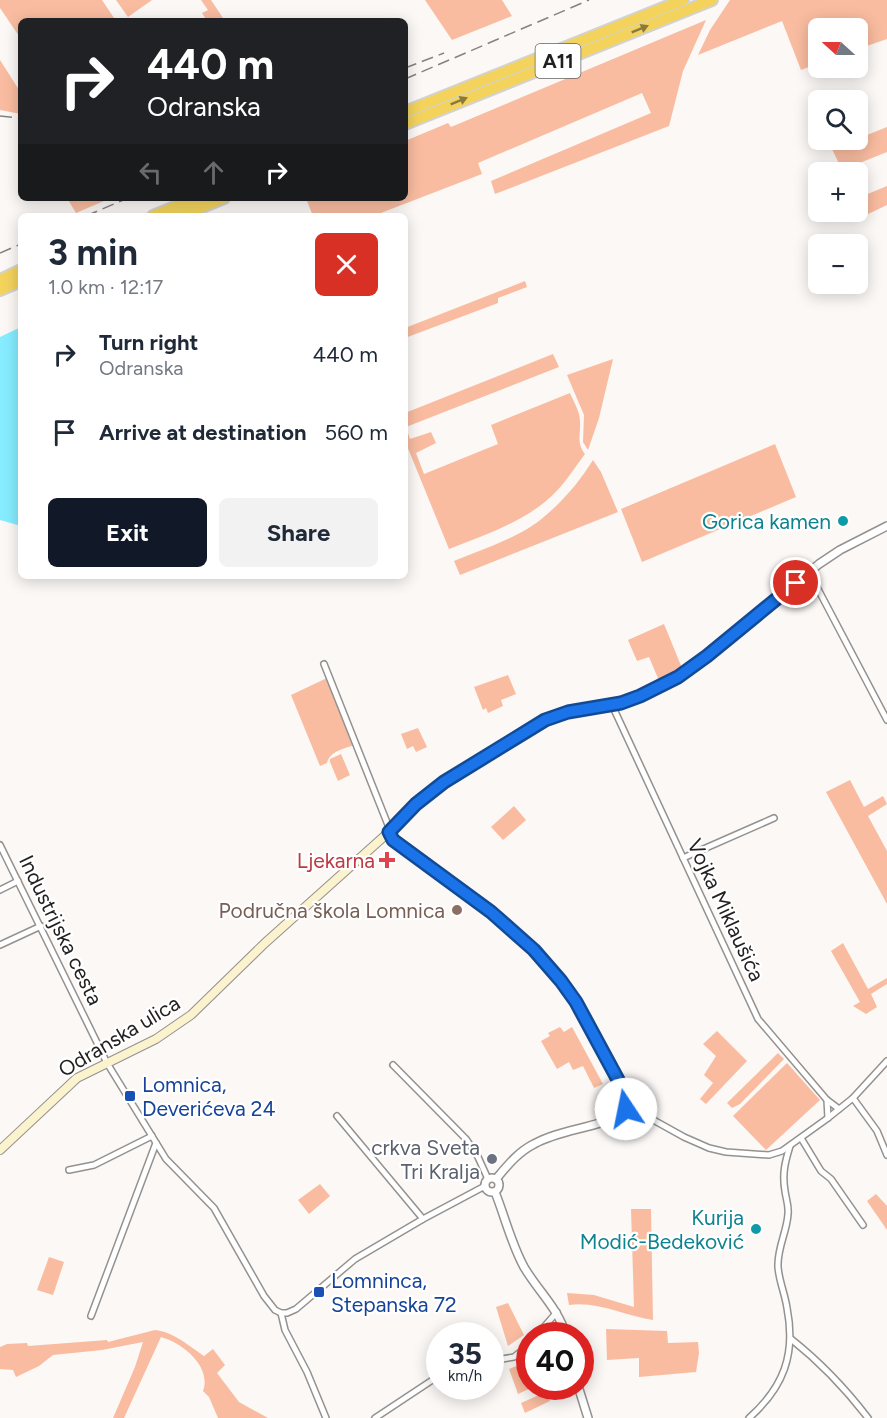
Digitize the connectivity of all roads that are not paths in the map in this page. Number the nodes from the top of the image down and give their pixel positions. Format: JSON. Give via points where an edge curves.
{"nodes":[{"id":1,"x":682,"y":0,"type":"edge"},
{"id":2,"x":712,"y":0,"type":"edge"},
{"id":3,"x":408,"y":111,"type":"edge"},
{"id":4,"x":408,"y":123,"type":"edge"},
{"id":5,"x":190,"y":201,"type":"edge"},
{"id":6,"x":217,"y":201,"type":"edge"},
{"id":7,"x":160,"y":213,"type":"edge"},
{"id":8,"x":187,"y":213,"type":"edge"},
{"id":9,"x":18,"y":271,"type":"edge"},
{"id":10,"x":0,"y":280,"type":"edge"},
{"id":11,"x":18,"y":282,"type":"edge"},
{"id":12,"x":0,"y":290,"type":"edge"},
{"id":13,"x":887,"y":526,"type":"edge"},
{"id":14,"x":809,"y":572,"type":"junction"},
{"id":15,"x":324,"y":664,"type":"dead end"},
{"id":16,"x":612,"y":705,"type":"junction"},
{"id":17,"x":887,"y":720,"type":"edge"},
{"id":18,"x":774,"y":818,"type":"dead end"},
{"id":19,"x":389,"y":831,"type":"junction"},
{"id":20,"x":0,"y":845,"type":"edge"},
{"id":21,"x":683,"y":858,"type":"junction"},
{"id":22,"x":18,"y":881,"type":"junction"},
{"id":23,"x":0,"y":890,"type":"edge"},
{"id":24,"x":41,"y":926,"type":"junction"},
{"id":25,"x":0,"y":945,"type":"edge"},
{"id":26,"x":887,"y":1061,"type":"edge"},
{"id":27,"x":107,"y":1063,"type":"junction"},
{"id":28,"x":393,"y":1065,"type":"dead end"},
{"id":29,"x":853,"y":1098,"type":"junction"},
{"id":30,"x":827,"y":1100,"type":"junction"},
{"id":31,"x":630,"y":1102,"type":"junction"},
{"id":32,"x":839,"y":1109,"type":"junction"},
{"id":33,"x":627,"y":1111,"type":"junction"},
{"id":34,"x":639,"y":1112,"type":"junction"},
{"id":35,"x":337,"y":1116,"type":"dead end"},
{"id":36,"x":828,"y":1118,"type":"junction"},
{"id":37,"x":152,"y":1136,"type":"junction"},
{"id":38,"x":801,"y":1138,"type":"junction"},
{"id":39,"x":156,"y":1143,"type":"junction"},
{"id":40,"x":791,"y":1145,"type":"junction"},
{"id":41,"x":0,"y":1150,"type":"edge"},
{"id":42,"x":887,"y":1155,"type":"edge"},
{"id":43,"x":69,"y":1170,"type":"dead end"},
{"id":44,"x":496,"y":1179,"type":"junction"},
{"id":45,"x":486,"y":1183,"type":"junction"},
{"id":46,"x":495,"y":1192,"type":"junction"},
{"id":47,"x":423,"y":1219,"type":"junction"},
{"id":48,"x":863,"y":1225,"type":"dead end"},
{"id":49,"x":557,"y":1312,"type":"junction"},
{"id":50,"x":281,"y":1313,"type":"junction"},
{"id":51,"x":91,"y":1316,"type":"dead end"},
{"id":52,"x":548,"y":1322,"type":"edge"},
{"id":53,"x":561,"y":1322,"type":"edge"},
{"id":54,"x":790,"y":1339,"type":"junction"},
{"id":55,"x":426,"y":1384,"type":"edge"},
{"id":56,"x":582,"y":1400,"type":"edge"},
{"id":57,"x":326,"y":1418,"type":"edge"},
{"id":58,"x":375,"y":1418,"type":"edge"},
{"id":59,"x":588,"y":1418,"type":"edge"},
{"id":60,"x":749,"y":1418,"type":"edge"},
{"id":61,"x":868,"y":1418,"type":"edge"}],
"edges":[{"from":1,"to":3,"type":"highway","number":"A11"},
{"from":4,"to":2,"type":"highway","number":"A11","one_way":true},
{"from":5,"to":7,"type":"highway"},
{"from":6,"to":8,"type":"highway"},
{"from":9,"to":10,"type":"highway"},
{"from":11,"to":12,"type":"highway"},
{"from":13,"to":14,"type":"street","via":[[840,550]]},
{"from":14,"to":16,"type":"street","via":[[686,672],[640,696]]},
{"from":14,"to":17,"type":"street"},
{"from":15,"to":19,"type":"street"},
{"from":16,"to":19,"type":"street","via":[[568,712],[536,725],[444,782]]},
{"from":16,"to":21,"type":"street","name":"Vojka Miklaušića"},
{"from":18,"to":21,"type":"street"},
{"from":19,"to":27,"type":"main road","name":"Odranska ulica","via":[[191,1015],[156,1039]]},
{"from":19,"to":31,"type":"street","via":[[393,840],[509,927],[545,962],[576,1002]]},
{"from":20,"to":22,"type":"street","name":"Industrijska cesta"},
{"from":21,"to":30,"type":"street","name":"Vojka Miklaušića","via":[[758,1019]]},
{"from":22,"to":23,"type":"street"},
{"from":22,"to":24,"type":"street","name":"Industrijska cesta"},
{"from":24,"to":25,"type":"street"},
{"from":24,"to":27,"type":"street","name":"Industrijska cesta"},
{"from":26,"to":29,"type":"street"},
{"from":27,"to":37,"type":"street","name":"Industrijska cesta"},
{"from":27,"to":41,"type":"main road","name":"Odranska ulica","via":[[72,1083]]},
{"from":28,"to":45,"type":"street","via":[[466,1139],[478,1157]]},
{"from":29,"to":32,"type":"street"},
{"from":29,"to":42,"type":"street","via":[[877,1131]]},
{"from":30,"to":32,"type":"street","name":"Vojka Miklaušića"},
{"from":30,"to":36,"type":"street"},
{"from":31,"to":33,"type":"street"},
{"from":31,"to":34,"type":"street","via":[[639,1105]]},
{"from":32,"to":36,"type":"street"},
{"from":33,"to":34,"type":"street","via":[[633,1115]]},
{"from":33,"to":44,"type":"street","via":[[596,1126],[532,1145]]},
{"from":34,"to":40,"type":"street","via":[[701,1145],[726,1152],[769,1155]]},
{"from":35,"to":47,"type":"street"},
{"from":36,"to":38,"type":"street"},
{"from":37,"to":39,"type":"street","name":"Industrijska cesta"},
{"from":37,"to":43,"type":"street","via":[[94,1165]]},
{"from":38,"to":40,"type":"street"},
{"from":38,"to":48,"type":"street"},
{"from":39,"to":50,"type":"street","name":"Industrijska cesta","via":[[174,1168],[214,1208],[264,1296]]},
{"from":39,"to":51,"type":"street"},
{"from":40,"to":54,"type":"street","via":[[783,1171],[788,1215],[778,1259]]},
{"from":44,"to":45,"type":"street"},
{"from":44,"to":46,"type":"street","via":[[499,1185]]},
{"from":45,"to":46,"type":"street","via":[[489,1192]]},
{"from":45,"to":47,"type":"street"},
{"from":46,"to":49,"type":"street","via":[[514,1247]]},
{"from":47,"to":50,"type":"street","via":[[355,1259],[296,1309]]},
{"from":49,"to":52,"type":"street"},
{"from":49,"to":53,"type":"street"},
{"from":50,"to":57,"type":"street","via":[[285,1330]]},
{"from":54,"to":60,"type":"street","via":[[787,1365],[780,1381]]},
{"from":54,"to":61,"type":"street","via":[[832,1376]]},
{"from":55,"to":58,"type":"street"},
{"from":56,"to":59,"type":"street"}]}
